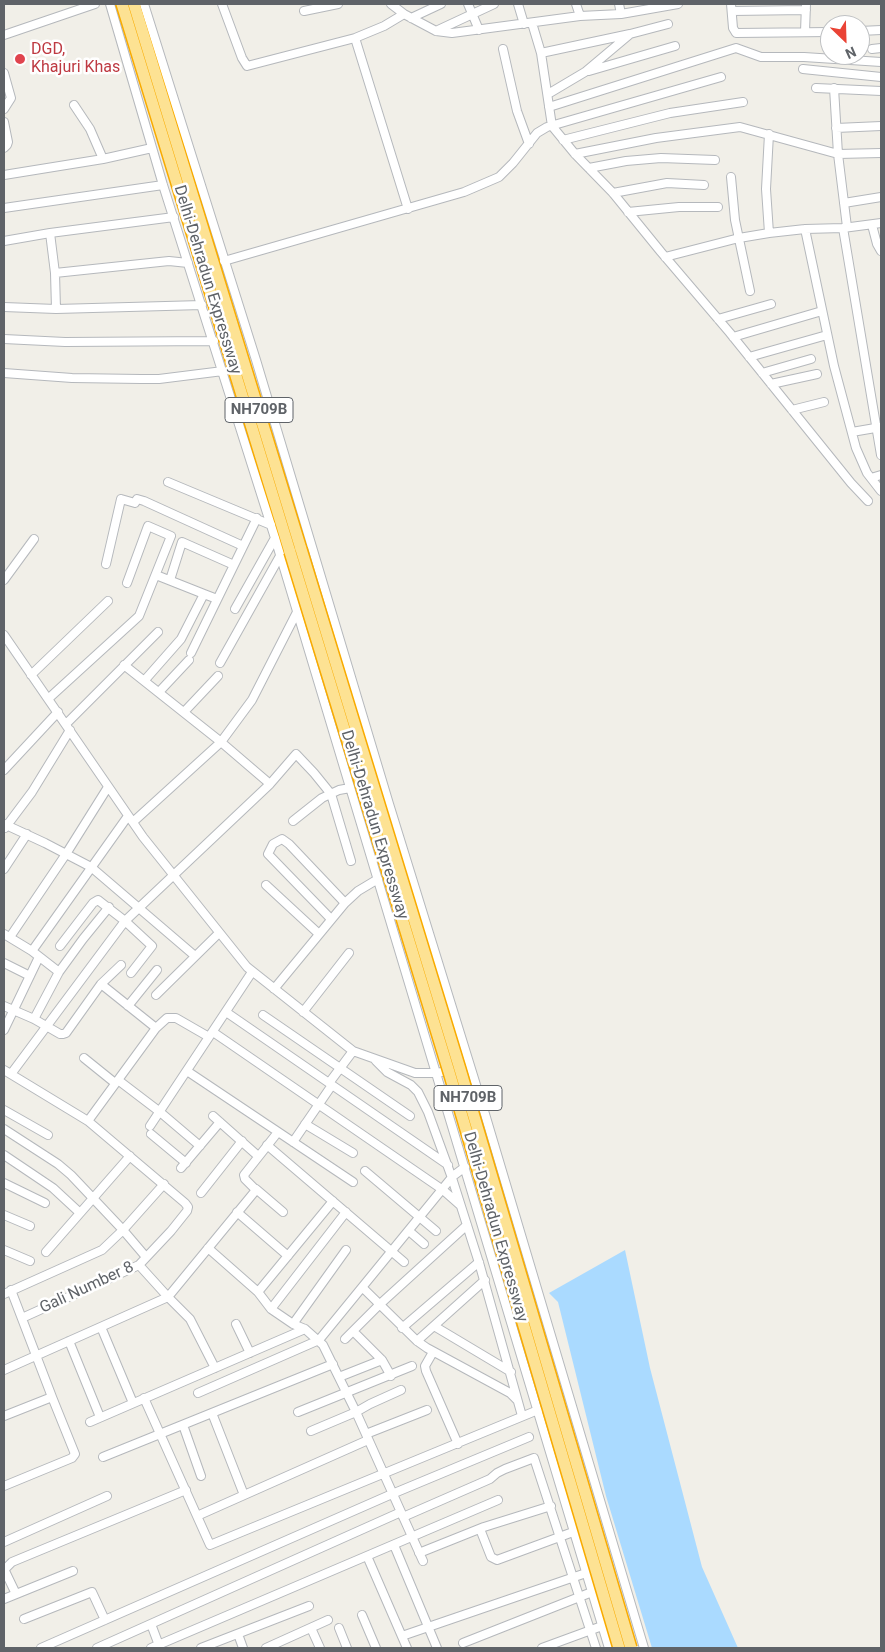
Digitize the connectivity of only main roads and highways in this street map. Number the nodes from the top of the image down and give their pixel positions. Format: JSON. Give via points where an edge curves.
{"nodes":[{"id":1,"x":122,"y":4,"type":"edge"},
{"id":2,"x":134,"y":4,"type":"edge"},
{"id":3,"x":211,"y":273,"type":"junction"},
{"id":4,"x":291,"y":552,"type":"junction"},
{"id":5,"x":619,"y":1648,"type":"edge"},
{"id":6,"x":631,"y":1648,"type":"edge"}],
"edges":[{"from":1,"to":3,"type":"highway","name":"Delhi-Dehradun Expressway","number":"NH709B"},
{"from":2,"to":3,"type":"highway","name":"Delhi-Dehradun Expressway","number":"NH709B"},
{"from":3,"to":4,"type":"highway","name":"Delhi-Dehradun Expressway","number":"NH709B"},
{"from":3,"to":4,"type":"highway","name":"Delhi-Dehradun Expressway","number":"NH709B","via":[[234,310]]},
{"from":4,"to":5,"type":"highway","name":"Delhi-Dehradun Expressway","number":"NH709B","bridge":true},
{"from":4,"to":6,"type":"highway","name":"Delhi-Dehradun Expressway","number":"NH709B","bridge":true,"via":[[463,1079]]}]}
